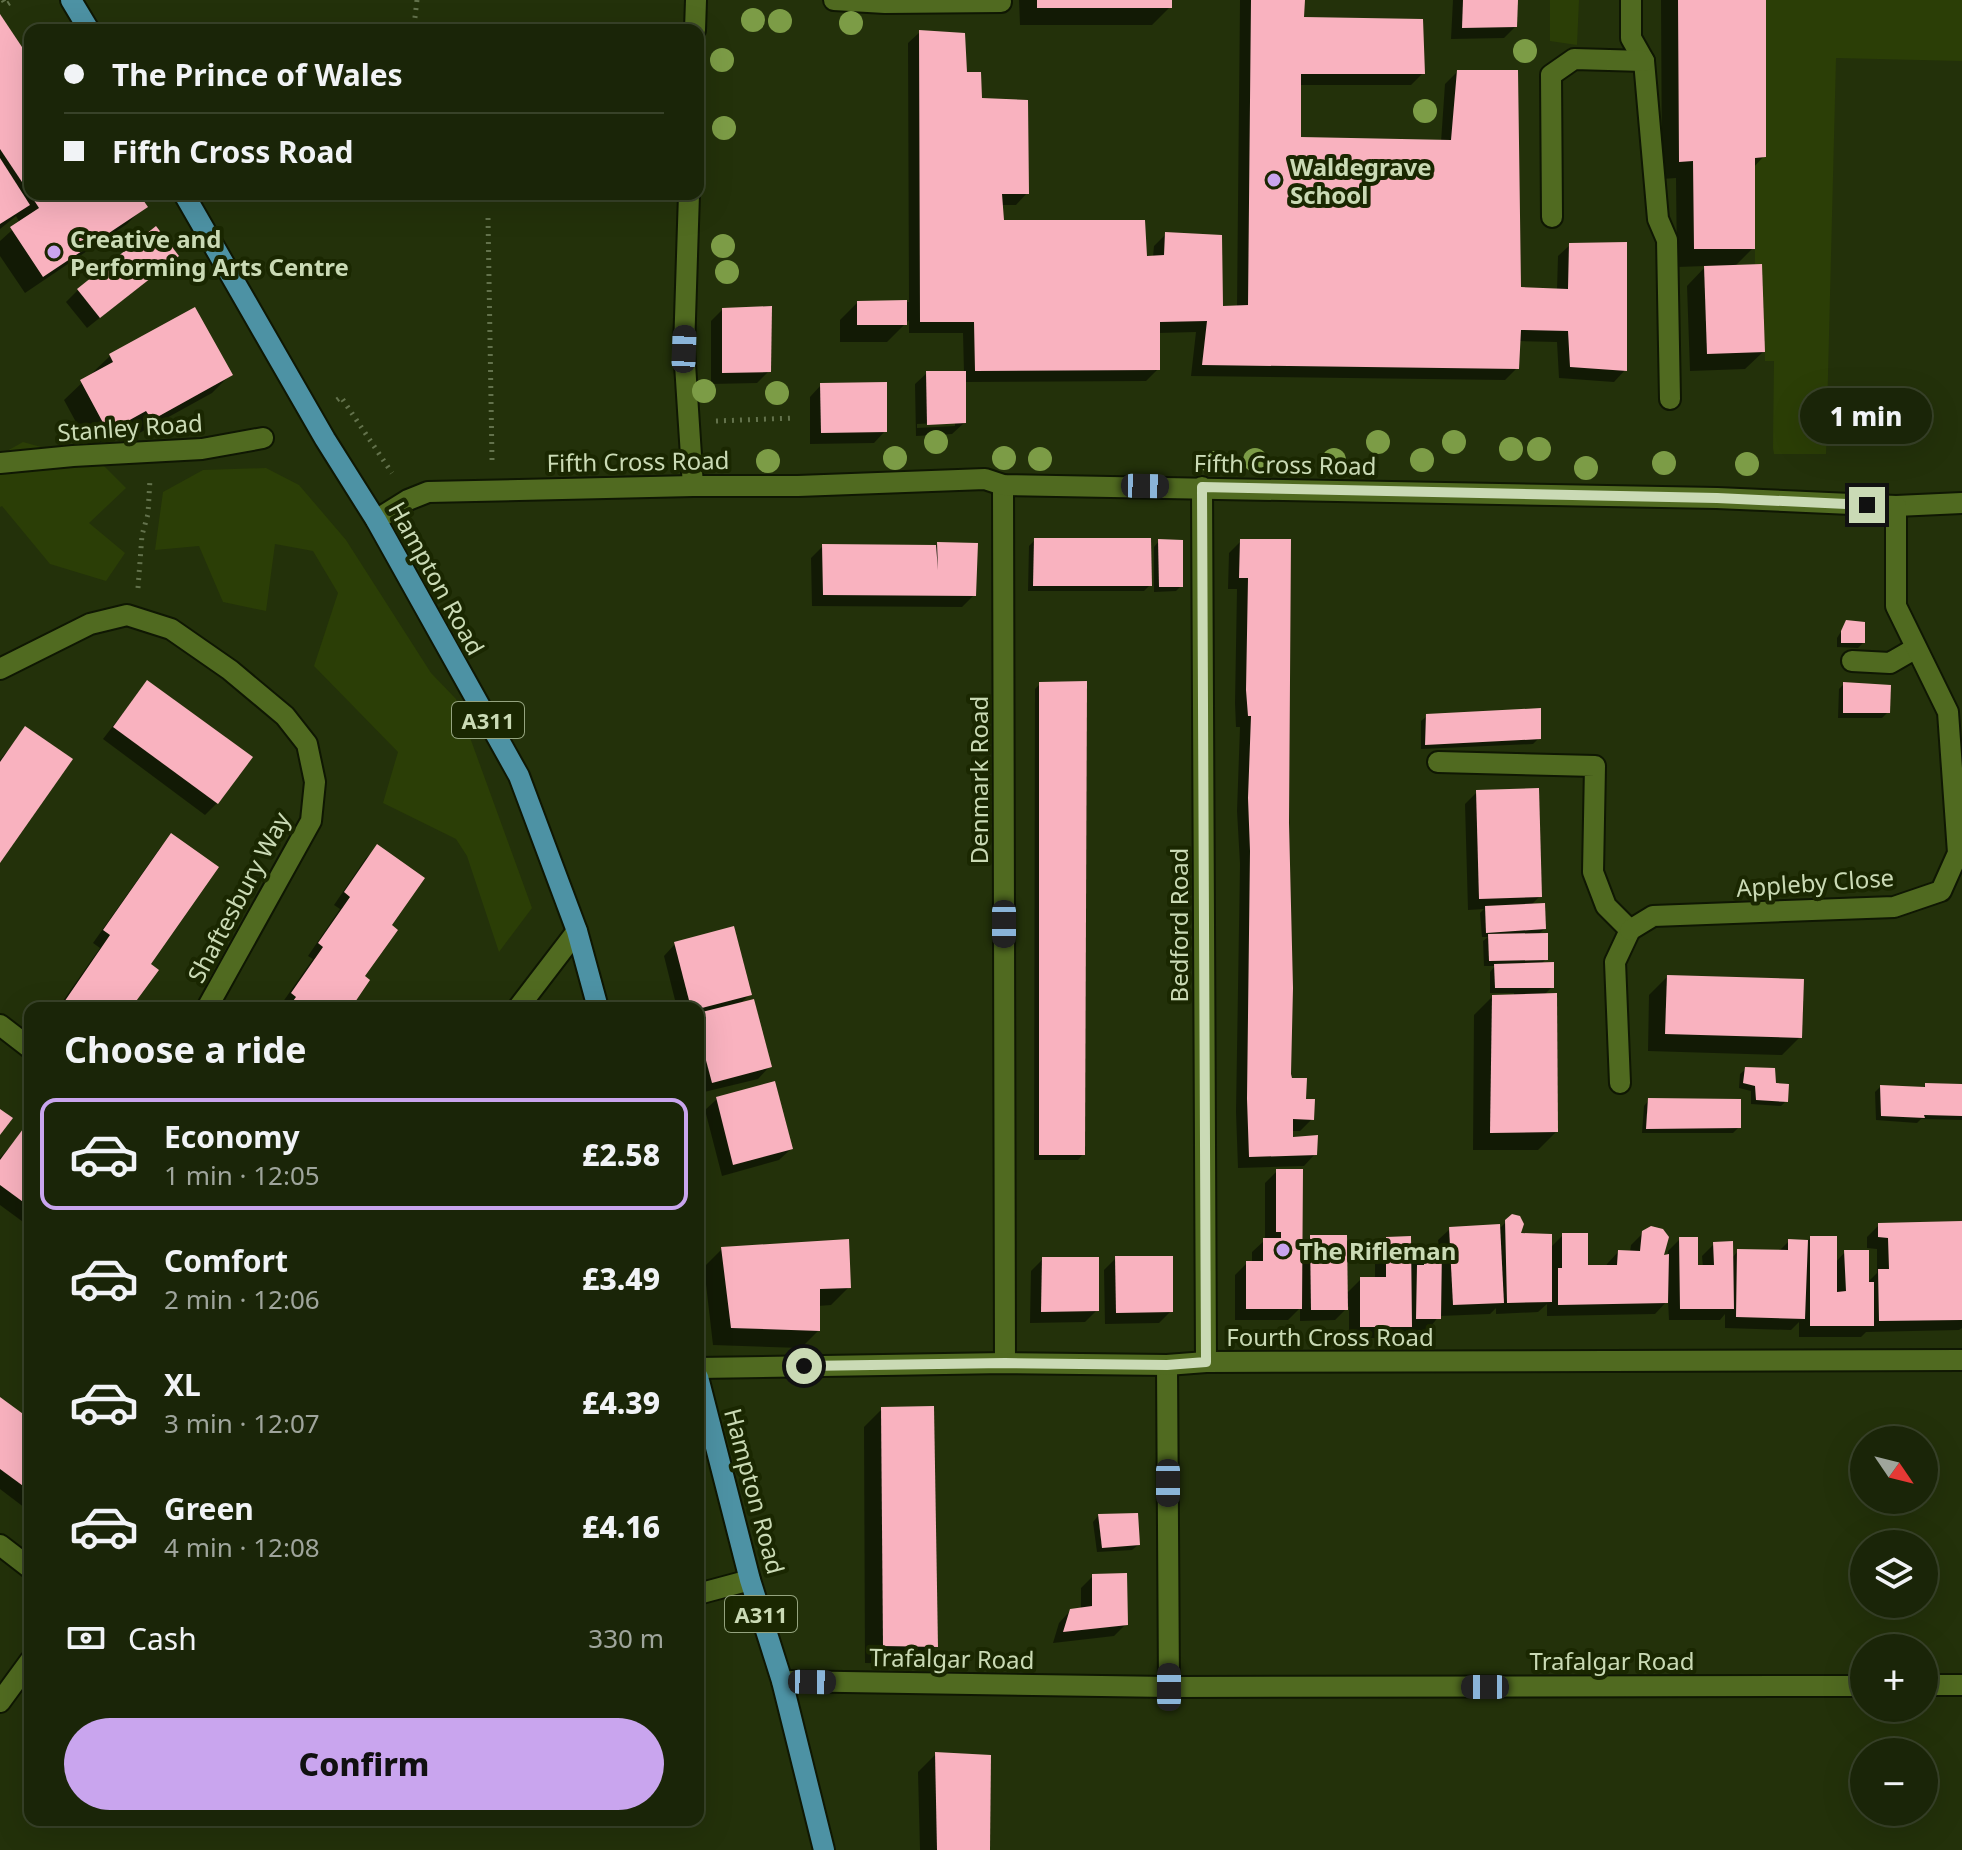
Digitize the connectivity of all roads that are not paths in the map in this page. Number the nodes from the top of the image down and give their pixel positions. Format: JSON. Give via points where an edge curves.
{"nodes":[{"id":1,"x":71,"y":0,"type":"edge"},
{"id":2,"x":696,"y":0,"type":"edge"},
{"id":3,"x":834,"y":0,"type":"edge"},
{"id":4,"x":1631,"y":0,"type":"edge"},
{"id":5,"x":944,"y":1,"type":"edge"},
{"id":6,"x":1001,"y":2,"type":"edge"},
{"id":7,"x":85,"y":24,"type":"edge"},
{"id":8,"x":695,"y":24,"type":"edge"},
{"id":9,"x":1644,"y":61,"type":"junction"},
{"id":10,"x":187,"y":200,"type":"edge"},
{"id":11,"x":689,"y":200,"type":"edge"},
{"id":12,"x":1552,"y":217,"type":"dead end"},
{"id":13,"x":1670,"y":399,"type":"dead end"},
{"id":14,"x":263,"y":438,"type":"dead end"},
{"id":15,"x":0,"y":463,"type":"edge"},
{"id":16,"x":1003,"y":485,"type":"junction"},
{"id":17,"x":693,"y":486,"type":"junction"},
{"id":18,"x":1202,"y":487,"type":"junction"},
{"id":19,"x":1962,"y":503,"type":"edge"},
{"id":20,"x":1896,"y":506,"type":"junction"},
{"id":21,"x":376,"y":520,"type":"junction"},
{"id":22,"x":1916,"y":648,"type":"junction"},
{"id":23,"x":1852,"y":661,"type":"dead end"},
{"id":24,"x":0,"y":669,"type":"edge"},
{"id":25,"x":1438,"y":762,"type":"dead end"},
{"id":26,"x":1630,"y":930,"type":"junction"},
{"id":27,"x":577,"y":931,"type":"junction"},
{"id":28,"x":210,"y":1002,"type":"edge"},
{"id":29,"x":523,"y":1002,"type":"edge"},
{"id":30,"x":596,"y":1002,"type":"edge"},
{"id":31,"x":0,"y":1025,"type":"edge"},
{"id":32,"x":24,"y":1043,"type":"edge"},
{"id":33,"x":1620,"y":1083,"type":"dead end"},
{"id":34,"x":1962,"y":1360,"type":"edge"},
{"id":35,"x":1206,"y":1362,"type":"junction"},
{"id":36,"x":1005,"y":1363,"type":"junction"},
{"id":37,"x":1167,"y":1365,"type":"junction"},
{"id":38,"x":704,"y":1368,"type":"edge"},
{"id":39,"x":704,"y":1400,"type":"edge"},
{"id":40,"x":0,"y":1545,"type":"edge"},
{"id":41,"x":24,"y":1563,"type":"edge"},
{"id":42,"x":750,"y":1580,"type":"junction"},
{"id":43,"x":704,"y":1592,"type":"edge"},
{"id":44,"x":24,"y":1669,"type":"edge"},
{"id":45,"x":782,"y":1681,"type":"junction"},
{"id":46,"x":1938,"y":1685,"type":"edge"},
{"id":47,"x":1962,"y":1685,"type":"edge"},
{"id":48,"x":1850,"y":1686,"type":"edge"},
{"id":49,"x":1169,"y":1687,"type":"junction"},
{"id":50,"x":0,"y":1702,"type":"edge"},
{"id":51,"x":824,"y":1850,"type":"edge"}],
"edges":[{"from":1,"to":7,"type":"main road"},
{"from":2,"to":8,"type":"street"},
{"from":3,"to":5,"type":"street"},
{"from":4,"to":9,"type":"street","via":[[1631,38]]},
{"from":5,"to":6,"type":"street"},
{"from":9,"to":12,"type":"street","via":[[1574,59],[1551,75]]},
{"from":9,"to":13,"type":"street","via":[[1658,219],[1667,240]]},
{"from":10,"to":21,"type":"main road","name":"Hampton Road","number":"A311"},
{"from":11,"to":17,"type":"street","via":[[684,349]]},
{"from":14,"to":15,"type":"street","name":"Stanley Road","via":[[202,449]]},
{"from":16,"to":17,"type":"street","name":"Fifth Cross Road","via":[[985,479]]},
{"from":16,"to":18,"type":"street","name":"Fifth Cross Road"},
{"from":16,"to":36,"type":"street","name":"Denmark Road"},
{"from":17,"to":21,"type":"street","name":"Fifth Cross Road","via":[[428,492]]},
{"from":18,"to":20,"type":"street","name":"Fifth Cross Road"},
{"from":18,"to":35,"type":"street","name":"Bedford Road"},
{"from":19,"to":20,"type":"street","name":"Fifth Cross Road"},
{"from":20,"to":22,"type":"street","name":"Appleby Close","via":[[1896,606]]},
{"from":21,"to":27,"type":"main road","name":"Hampton Road","number":"A311","via":[[519,776]]},
{"from":22,"to":23,"type":"street","via":[[1890,663]]},
{"from":22,"to":26,"type":"street","name":"Appleby Close","via":[[1948,712],[1958,853],[1941,891],[1894,907],[1653,916]]},
{"from":24,"to":28,"type":"street","name":"Shaftesbury Way","via":[[90,624],[136,617],[171,629],[230,670],[285,716],[307,744],[315,782],[311,821]]},
{"from":25,"to":26,"type":"street","via":[[1595,766],[1593,872],[1606,906]]},
{"from":26,"to":33,"type":"street","via":[[1615,962]]},
{"from":27,"to":29,"type":"street"},
{"from":27,"to":30,"type":"main road","name":"Hampton Road","number":"A311"},
{"from":31,"to":32,"type":"street"},
{"from":34,"to":35,"type":"street","name":"Fourth Cross Road"},
{"from":35,"to":37,"type":"street","name":"Fourth Cross Road"},
{"from":36,"to":37,"type":"street","name":"Fourth Cross Road"},
{"from":36,"to":38,"type":"street","name":"Fourth Cross Road"},
{"from":37,"to":49,"type":"street"},
{"from":39,"to":42,"type":"main road","name":"Hampton Road","number":"A311"},
{"from":40,"to":41,"type":"street"},
{"from":42,"to":43,"type":"street"},
{"from":42,"to":45,"type":"main road","name":"Hampton Road","number":"A311"},
{"from":44,"to":50,"type":"street"},
{"from":45,"to":49,"type":"street","name":"Trafalgar Road"},
{"from":45,"to":51,"type":"main road","name":"Hampton Road","number":"A311"},
{"from":46,"to":47,"type":"street"},
{"from":48,"to":49,"type":"street","name":"Trafalgar Road"}]}
